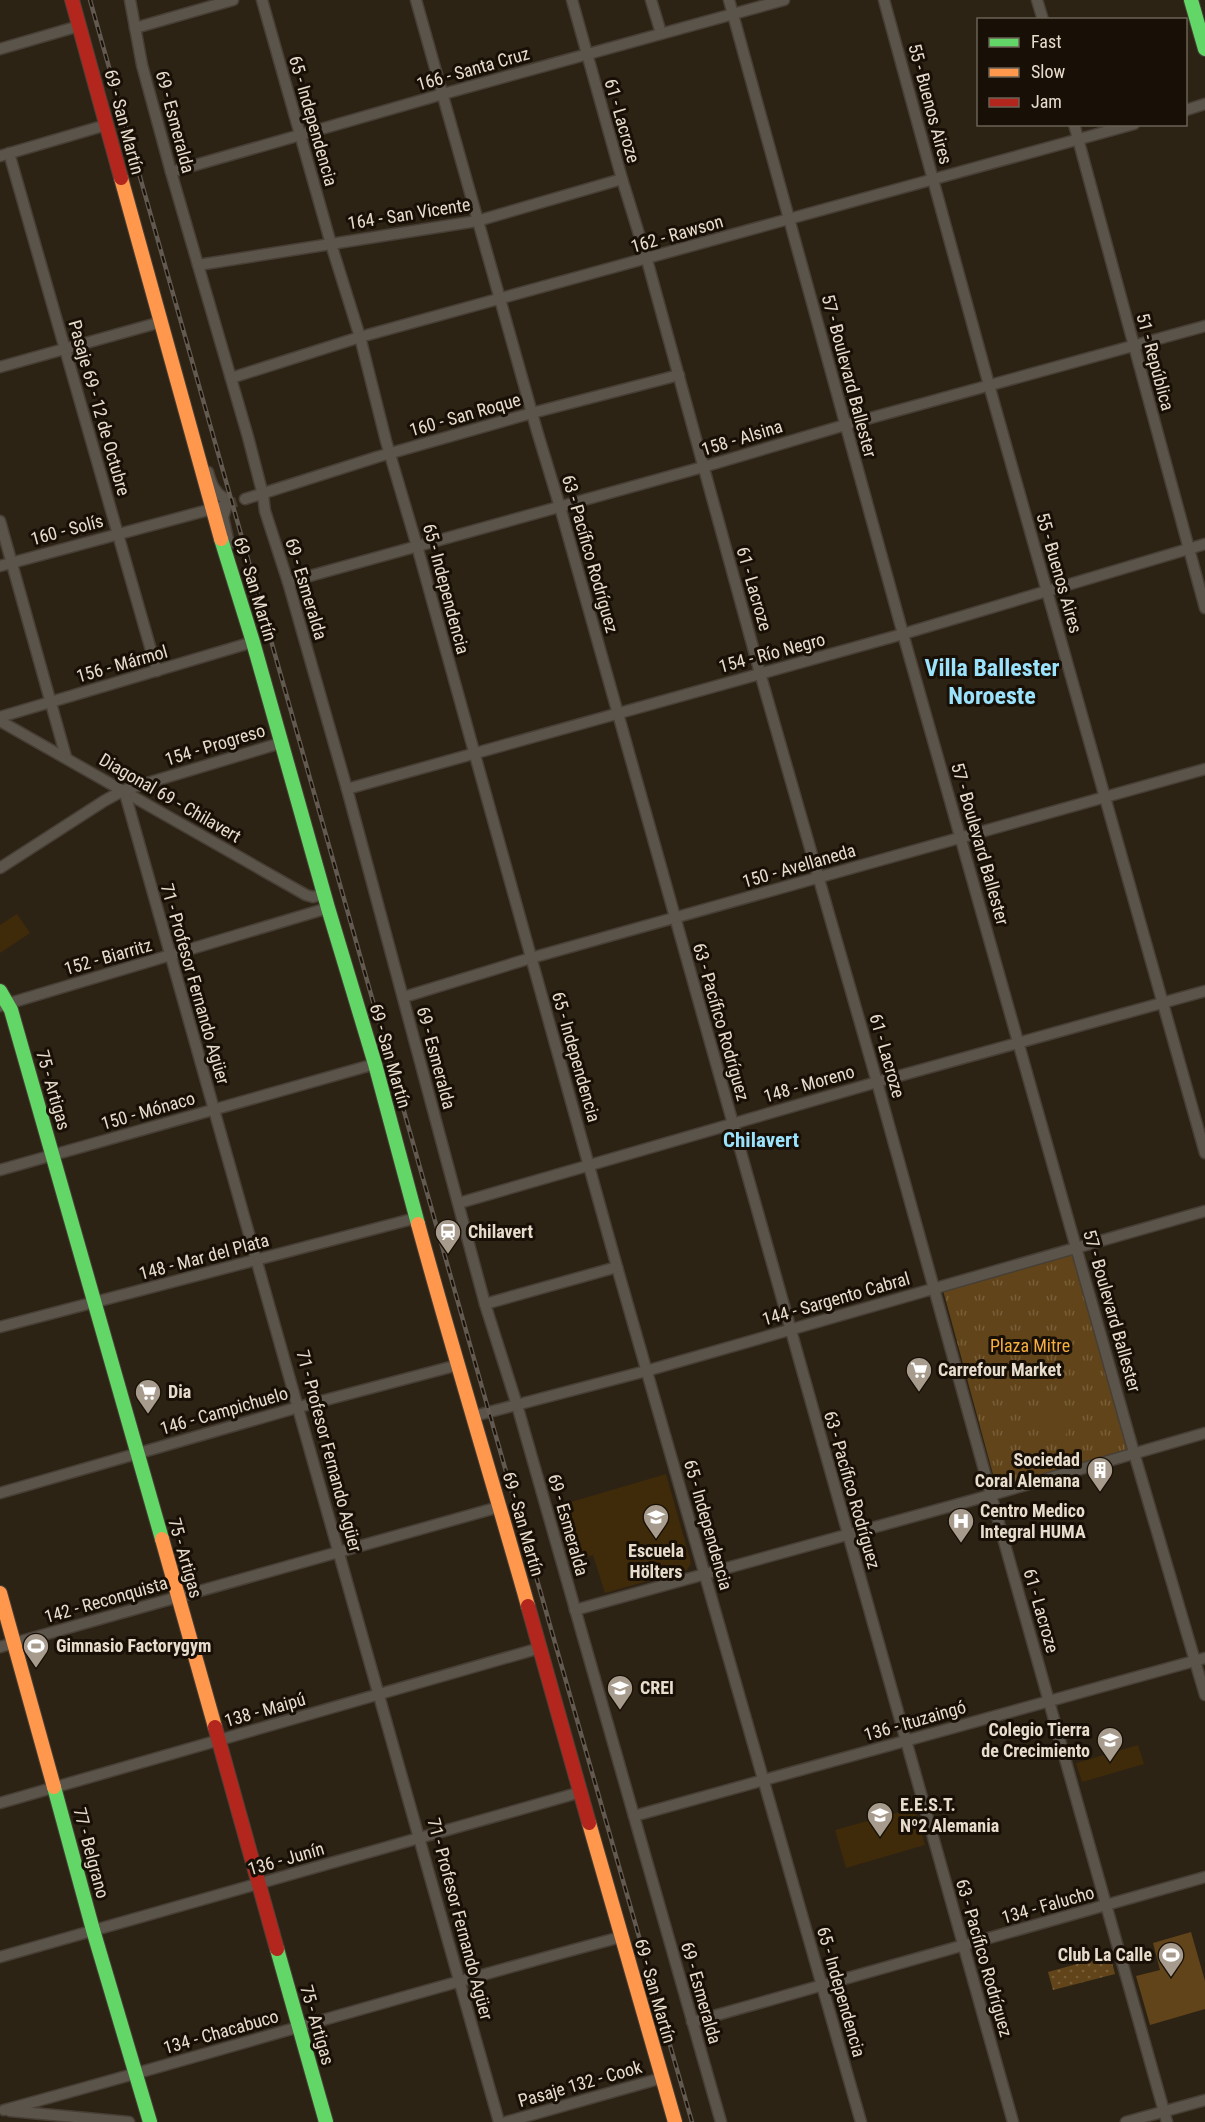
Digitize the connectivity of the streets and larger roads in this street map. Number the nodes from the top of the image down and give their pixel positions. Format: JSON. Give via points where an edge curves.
{"nodes":[{"id":1,"x":72,"y":0,"type":"edge"},
{"id":2,"x":130,"y":0,"type":"edge"},
{"id":3,"x":233,"y":0,"type":"edge"},
{"id":4,"x":262,"y":0,"type":"edge"},
{"id":5,"x":416,"y":0,"type":"edge"},
{"id":6,"x":572,"y":0,"type":"edge"},
{"id":7,"x":651,"y":0,"type":"edge"},
{"id":8,"x":729,"y":0,"type":"edge"},
{"id":9,"x":784,"y":0,"type":"edge"},
{"id":10,"x":884,"y":0,"type":"edge"},
{"id":11,"x":1037,"y":0,"type":"edge"},
{"id":12,"x":1191,"y":0,"type":"edge"},
{"id":13,"x":733,"y":14,"type":"junction"},
{"id":14,"x":1042,"y":18,"type":"edge"},
{"id":15,"x":79,"y":26,"type":"junction"},
{"id":16,"x":135,"y":28,"type":"junction"},
{"id":17,"x":662,"y":33,"type":"junction"},
{"id":18,"x":0,"y":49,"type":"edge"},
{"id":19,"x":1205,"y":49,"type":"edge"},
{"id":20,"x":587,"y":55,"type":"junction"},
{"id":21,"x":443,"y":94,"type":"junction"},
{"id":22,"x":1205,"y":104,"type":"edge"},
{"id":23,"x":1187,"y":109,"type":"edge"},
{"id":24,"x":106,"y":125,"type":"junction"},
{"id":25,"x":1074,"y":126,"type":"edge"},
{"id":26,"x":1127,"y":126,"type":"edge"},
{"id":27,"x":300,"y":136,"type":"junction"},
{"id":28,"x":1078,"y":140,"type":"junction"},
{"id":29,"x":4,"y":154,"type":"edge"},
{"id":30,"x":171,"y":172,"type":"junction"},
{"id":31,"x":622,"y":180,"type":"junction"},
{"id":32,"x":934,"y":180,"type":"junction"},
{"id":33,"x":790,"y":218,"type":"junction"},
{"id":34,"x":477,"y":221,"type":"junction"},
{"id":35,"x":331,"y":244,"type":"junction"},
{"id":36,"x":647,"y":260,"type":"junction"},
{"id":37,"x":198,"y":265,"type":"junction"},
{"id":38,"x":500,"y":299,"type":"junction"},
{"id":39,"x":161,"y":322,"type":"junction"},
{"id":40,"x":1205,"y":326,"type":"edge"},
{"id":41,"x":360,"y":337,"type":"junction"},
{"id":42,"x":1134,"y":347,"type":"junction"},
{"id":43,"x":66,"y":350,"type":"junction"},
{"id":44,"x":0,"y":367,"type":"edge"},
{"id":45,"x":679,"y":375,"type":"junction"},
{"id":46,"x":231,"y":378,"type":"junction"},
{"id":47,"x":989,"y":385,"type":"junction"},
{"id":48,"x":532,"y":413,"type":"junction"},
{"id":49,"x":845,"y":424,"type":"junction"},
{"id":50,"x":248,"y":437,"type":"junction"},
{"id":51,"x":195,"y":447,"type":"junction"},
{"id":52,"x":390,"y":453,"type":"junction"},
{"id":53,"x":703,"y":467,"type":"junction"},
{"id":54,"x":263,"y":495,"type":"junction"},
{"id":55,"x":226,"y":502,"type":"junction"},
{"id":56,"x":560,"y":507,"type":"junction"},
{"id":57,"x":212,"y":510,"type":"junction"},
{"id":58,"x":0,"y":521,"type":"edge"},
{"id":59,"x":118,"y":534,"type":"junction"},
{"id":60,"x":1205,"y":544,"type":"edge"},
{"id":61,"x":417,"y":546,"type":"junction"},
{"id":62,"x":1188,"y":549,"type":"junction"},
{"id":63,"x":11,"y":562,"type":"junction"},
{"id":64,"x":0,"y":566,"type":"edge"},
{"id":65,"x":230,"y":568,"type":"junction"},
{"id":66,"x":288,"y":582,"type":"junction"},
{"id":67,"x":1048,"y":592,"type":"junction"},
{"id":68,"x":1205,"y":608,"type":"edge"},
{"id":69,"x":903,"y":634,"type":"junction"},
{"id":70,"x":253,"y":642,"type":"junction"},
{"id":71,"x":157,"y":671,"type":"junction"},
{"id":72,"x":760,"y":673,"type":"junction"},
{"id":73,"x":52,"y":702,"type":"junction"},
{"id":74,"x":617,"y":712,"type":"junction"},
{"id":75,"x":0,"y":719,"type":"edge"},
{"id":76,"x":281,"y":742,"type":"junction"},
{"id":77,"x":474,"y":753,"type":"junction"},
{"id":78,"x":66,"y":757,"type":"junction"},
{"id":79,"x":1205,"y":769,"type":"edge"},
{"id":80,"x":347,"y":789,"type":"junction"},
{"id":81,"x":124,"y":790,"type":"junction"},
{"id":82,"x":1104,"y":797,"type":"junction"},
{"id":83,"x":961,"y":837,"type":"junction"},
{"id":84,"x":0,"y":868,"type":"edge"},
{"id":85,"x":819,"y":878,"type":"junction"},
{"id":86,"x":324,"y":894,"type":"junction"},
{"id":87,"x":328,"y":908,"type":"junction"},
{"id":88,"x":675,"y":919,"type":"junction"},
{"id":89,"x":171,"y":956,"type":"junction"},
{"id":90,"x":531,"y":958,"type":"junction"},
{"id":91,"x":0,"y":991,"type":"edge"},
{"id":92,"x":1205,"y":991,"type":"edge"},
{"id":93,"x":404,"y":997,"type":"junction"},
{"id":94,"x":1162,"y":1002,"type":"junction"},
{"id":95,"x":4,"y":1005,"type":"edge"},
{"id":96,"x":1020,"y":1042,"type":"junction"},
{"id":97,"x":375,"y":1064,"type":"junction"},
{"id":98,"x":877,"y":1082,"type":"junction"},
{"id":99,"x":213,"y":1109,"type":"junction"},
{"id":100,"x":732,"y":1124,"type":"junction"},
{"id":101,"x":1205,"y":1153,"type":"edge"},
{"id":102,"x":52,"y":1155,"type":"junction"},
{"id":103,"x":589,"y":1164,"type":"junction"},
{"id":104,"x":0,"y":1170,"type":"edge"},
{"id":105,"x":459,"y":1203,"type":"junction"},
{"id":106,"x":1205,"y":1211,"type":"edge"},
{"id":107,"x":416,"y":1218,"type":"junction"},
{"id":108,"x":1076,"y":1247,"type":"junction"},
{"id":109,"x":258,"y":1259,"type":"junction"},
{"id":110,"x":617,"y":1267,"type":"junction"},
{"id":111,"x":933,"y":1289,"type":"junction"},
{"id":112,"x":96,"y":1303,"type":"junction"},
{"id":113,"x":485,"y":1304,"type":"junction"},
{"id":114,"x":0,"y":1327,"type":"edge"},
{"id":115,"x":790,"y":1329,"type":"junction"},
{"id":116,"x":458,"y":1365,"type":"junction"},
{"id":117,"x":646,"y":1371,"type":"junction"},
{"id":118,"x":517,"y":1405,"type":"junction"},
{"id":119,"x":299,"y":1407,"type":"junction"},
{"id":120,"x":474,"y":1416,"type":"junction"},
{"id":121,"x":1205,"y":1433,"type":"edge"},
{"id":122,"x":137,"y":1453,"type":"junction"},
{"id":123,"x":1134,"y":1453,"type":"junction"},
{"id":124,"x":0,"y":1492,"type":"edge"},
{"id":125,"x":991,"y":1495,"type":"junction"},
{"id":126,"x":499,"y":1507,"type":"junction"},
{"id":127,"x":847,"y":1534,"type":"junction"},
{"id":128,"x":339,"y":1552,"type":"junction"},
{"id":129,"x":705,"y":1574,"type":"junction"},
{"id":130,"x":0,"y":1593,"type":"edge"},
{"id":131,"x":177,"y":1597,"type":"junction"},
{"id":132,"x":575,"y":1611,"type":"junction"},
{"id":133,"x":14,"y":1643,"type":"junction"},
{"id":134,"x":0,"y":1647,"type":"edge"},
{"id":135,"x":540,"y":1648,"type":"junction"},
{"id":136,"x":1201,"y":1659,"type":"edge"},
{"id":137,"x":379,"y":1695,"type":"junction"},
{"id":138,"x":1205,"y":1695,"type":"edge"},
{"id":139,"x":1049,"y":1701,"type":"junction"},
{"id":140,"x":217,"y":1741,"type":"junction"},
{"id":141,"x":906,"y":1741,"type":"junction"},
{"id":142,"x":762,"y":1780,"type":"junction"},
{"id":143,"x":55,"y":1787,"type":"junction"},
{"id":144,"x":581,"y":1792,"type":"junction"},
{"id":145,"x":0,"y":1803,"type":"edge"},
{"id":146,"x":634,"y":1816,"type":"junction"},
{"id":147,"x":421,"y":1837,"type":"junction"},
{"id":148,"x":1205,"y":1877,"type":"edge"},
{"id":149,"x":257,"y":1884,"type":"junction"},
{"id":150,"x":1107,"y":1905,"type":"junction"},
{"id":151,"x":93,"y":1930,"type":"junction"},
{"id":152,"x":621,"y":1937,"type":"junction"},
{"id":153,"x":963,"y":1946,"type":"junction"},
{"id":154,"x":0,"y":1957,"type":"edge"},
{"id":155,"x":460,"y":1980,"type":"junction"},
{"id":156,"x":822,"y":1987,"type":"junction"},
{"id":157,"x":692,"y":2022,"type":"junction"},
{"id":158,"x":299,"y":2027,"type":"junction"},
{"id":159,"x":136,"y":2074,"type":"junction"},
{"id":160,"x":662,"y":2078,"type":"junction"},
{"id":161,"x":1205,"y":2100,"type":"edge"},
{"id":162,"x":2,"y":2110,"type":"edge"},
{"id":163,"x":1166,"y":2117,"type":"edge"},
{"id":164,"x":129,"y":2122,"type":"edge"},
{"id":165,"x":150,"y":2122,"type":"edge"},
{"id":166,"x":326,"y":2122,"type":"edge"},
{"id":167,"x":499,"y":2122,"type":"edge"},
{"id":168,"x":506,"y":2122,"type":"edge"},
{"id":169,"x":675,"y":2122,"type":"edge"},
{"id":170,"x":721,"y":2122,"type":"edge"},
{"id":171,"x":861,"y":2122,"type":"edge"},
{"id":172,"x":1013,"y":2122,"type":"edge"},
{"id":173,"x":1126,"y":2122,"type":"edge"}],
"edges":[{"from":1,"to":15,"type":"street","name":"69 - San Martín"},
{"from":2,"to":16,"type":"street","name":"69 - Esmeralda"},
{"from":3,"to":16,"type":"street"},
{"from":4,"to":27,"type":"street","name":"65 - Independencia"},
{"from":5,"to":21,"type":"street","name":"63 - Pacífico Rodríguez"},
{"from":6,"to":20,"type":"street","name":"61 - Lacroze"},
{"from":7,"to":17,"type":"street"},
{"from":8,"to":13,"type":"street","name":"57 - Boulevard Ballester"},
{"from":9,"to":13,"type":"street","name":"166 - Santa Cruz"},
{"from":10,"to":32,"type":"street","name":"55 - Buenos Aires"},
{"from":11,"to":14,"type":"street"},
{"from":12,"to":19,"type":"street"},
{"from":13,"to":17,"type":"street","name":"166 - Santa Cruz"},
{"from":13,"to":33,"type":"street","name":"57 - Boulevard Ballester"},
{"from":15,"to":18,"type":"street"},
{"from":15,"to":24,"type":"street","name":"69 - San Martín"},
{"from":16,"to":30,"type":"street","name":"69 - Esmeralda"},
{"from":17,"to":20,"type":"street","name":"166 - Santa Cruz"},
{"from":20,"to":21,"type":"street","name":"166 - Santa Cruz"},
{"from":20,"to":31,"type":"street","name":"61 - Lacroze"},
{"from":21,"to":27,"type":"street","name":"166 - Santa Cruz"},
{"from":21,"to":34,"type":"street","name":"63 - Pacífico Rodríguez"},
{"from":22,"to":23,"type":"street"},
{"from":24,"to":29,"type":"street"},
{"from":24,"to":39,"type":"street","name":"69 - San Martín"},
{"from":25,"to":28,"type":"street","name":"51 - República"},
{"from":26,"to":28,"type":"street","name":"162 - Rawson"},
{"from":27,"to":30,"type":"street","name":"166 - Santa Cruz"},
{"from":27,"to":35,"type":"street","name":"65 - Independencia"},
{"from":28,"to":32,"type":"street","name":"162 - Rawson"},
{"from":28,"to":42,"type":"street","name":"51 - República"},
{"from":29,"to":43,"type":"street","name":"Pasaje 69 - 12 de Octubre"},
{"from":30,"to":37,"type":"street","name":"69 - Esmeralda"},
{"from":31,"to":34,"type":"street","name":"164 - San Vicente"},
{"from":31,"to":36,"type":"street","name":"61 - Lacroze"},
{"from":32,"to":33,"type":"street","name":"162 - Rawson"},
{"from":32,"to":47,"type":"street","name":"55 - Buenos Aires"},
{"from":33,"to":36,"type":"street","name":"162 - Rawson"},
{"from":33,"to":49,"type":"street","name":"57 - Boulevard Ballester"},
{"from":34,"to":35,"type":"street","name":"164 - San Vicente"},
{"from":34,"to":38,"type":"street","name":"63 - Pacífico Rodríguez"},
{"from":35,"to":37,"type":"street","name":"164 - San Vicente"},
{"from":35,"to":41,"type":"street","name":"65 - Independencia"},
{"from":36,"to":38,"type":"street","name":"162 - Rawson"},
{"from":36,"to":45,"type":"street","name":"61 - Lacroze"},
{"from":37,"to":46,"type":"street","name":"69 - Esmeralda"},
{"from":38,"to":41,"type":"street","name":"162 - Rawson"},
{"from":38,"to":48,"type":"street","name":"63 - Pacífico Rodríguez"},
{"from":39,"to":43,"type":"street"},
{"from":39,"to":51,"type":"street","name":"69 - San Martín"},
{"from":40,"to":42,"type":"street","name":"158 - Alsina"},
{"from":41,"to":46,"type":"street","name":"162 - Rawson"},
{"from":41,"to":52,"type":"street","name":"65 - Independencia"},
{"from":42,"to":47,"type":"street","name":"158 - Alsina"},
{"from":42,"to":62,"type":"street","name":"51 - República"},
{"from":43,"to":44,"type":"street"},
{"from":43,"to":59,"type":"street","name":"Pasaje 69 - 12 de Octubre"},
{"from":45,"to":48,"type":"street","name":"160 - San Roque"},
{"from":45,"to":53,"type":"street","name":"61 - Lacroze"},
{"from":46,"to":50,"type":"street","name":"69 - Esmeralda"},
{"from":47,"to":49,"type":"street","name":"158 - Alsina"},
{"from":47,"to":67,"type":"street","name":"55 - Buenos Aires"},
{"from":48,"to":52,"type":"street","name":"160 - San Roque"},
{"from":48,"to":56,"type":"street","name":"63 - Pacífico Rodríguez"},
{"from":49,"to":53,"type":"street","name":"158 - Alsina"},
{"from":49,"to":69,"type":"street","name":"57 - Boulevard Ballester"},
{"from":50,"to":54,"type":"street","name":"69 - Esmeralda"},
{"from":50,"to":54,"type":"street","name":"160 - San Roque","via":[[246,449],[254,485],[244,496]]},
{"from":51,"to":55,"type":"street","via":[[210,482]]},
{"from":51,"to":57,"type":"street","name":"69 - San Martín"},
{"from":52,"to":54,"type":"street","name":"160 - San Roque"},
{"from":52,"to":61,"type":"street","name":"65 - Independencia"},
{"from":53,"to":56,"type":"street","name":"158 - Alsina"},
{"from":53,"to":72,"type":"street","name":"61 - Lacroze"},
{"from":54,"to":66,"type":"street","name":"69 - Esmeralda"},
{"from":55,"to":57,"type":"street","name":"160 - Solís"},
{"from":55,"to":65,"type":"street","via":[[223,517],[232,557]]},
{"from":56,"to":61,"type":"street","name":"158 - Alsina"},
{"from":56,"to":74,"type":"street","name":"63 - Pacífico Rodríguez"},
{"from":57,"to":59,"type":"street","name":"160 - Solís"},
{"from":57,"to":65,"type":"street","name":"69 - San Martín"},
{"from":58,"to":63,"type":"street"},
{"from":59,"to":63,"type":"street","name":"160 - Solís"},
{"from":59,"to":71,"type":"street","name":"Pasaje 69 - 12 de Octubre"},
{"from":60,"to":62,"type":"street","name":"154 - Río Negro"},
{"from":61,"to":66,"type":"street","name":"158 - Alsina"},
{"from":61,"to":77,"type":"street","name":"65 - Independencia"},
{"from":62,"to":67,"type":"street","name":"154 - Río Negro"},
{"from":62,"to":68,"type":"street","name":"51 - República"},
{"from":63,"to":64,"type":"street","name":"160 - Solís"},
{"from":63,"to":73,"type":"street"},
{"from":65,"to":70,"type":"street","name":"69 - San Martín"},
{"from":66,"to":80,"type":"street","name":"69 - Esmeralda"},
{"from":67,"to":69,"type":"street","name":"154 - Río Negro"},
{"from":67,"to":82,"type":"street","name":"55 - Buenos Aires"},
{"from":69,"to":72,"type":"street","name":"154 - Río Negro"},
{"from":69,"to":83,"type":"street","name":"57 - Boulevard Ballester"},
{"from":70,"to":71,"type":"street","name":"156 - Mármol"},
{"from":70,"to":76,"type":"street","name":"69 - San Martín"},
{"from":71,"to":73,"type":"street","name":"156 - Mármol"},
{"from":72,"to":74,"type":"street","name":"154 - Río Negro"},
{"from":72,"to":85,"type":"street","name":"61 - Lacroze"},
{"from":73,"to":75,"type":"street","name":"156 - Mármol"},
{"from":73,"to":78,"type":"street"},
{"from":74,"to":77,"type":"street","name":"154 - Río Negro"},
{"from":74,"to":88,"type":"street","name":"63 - Pacífico Rodríguez"},
{"from":75,"to":78,"type":"street","name":"Diagonal 69 - Chilavert"},
{"from":76,"to":81,"type":"street","name":"154 - Progreso"},
{"from":76,"to":86,"type":"street","name":"69 - San Martín"},
{"from":77,"to":80,"type":"street","name":"154 - Río Negro"},
{"from":77,"to":90,"type":"street","name":"65 - Independencia"},
{"from":78,"to":81,"type":"street","name":"Diagonal 69 - Chilavert"},
{"from":79,"to":82,"type":"street","name":"150 - Avellaneda"},
{"from":80,"to":93,"type":"street","name":"69 - Esmeralda"},
{"from":81,"to":84,"type":"street","name":"154 - Progreso"},
{"from":81,"to":86,"type":"street","name":"Diagonal 69 - Chilavert","via":[[306,895]]},
{"from":81,"to":89,"type":"street","name":"71 - Profesor Fernando Agüer"},
{"from":82,"to":83,"type":"street","name":"150 - Avellaneda"},
{"from":82,"to":94,"type":"street","name":"55 - Buenos Aires"},
{"from":83,"to":85,"type":"street","name":"150 - Avellaneda"},
{"from":83,"to":96,"type":"street","name":"57 - Boulevard Ballester"},
{"from":85,"to":88,"type":"street","name":"150 - Avellaneda"},
{"from":85,"to":98,"type":"street","name":"61 - Lacroze"},
{"from":86,"to":87,"type":"street","name":"69 - San Martín"},
{"from":87,"to":89,"type":"street","name":"152 - Biarritz"},
{"from":87,"to":97,"type":"street","name":"69 - San Martín"},
{"from":88,"to":90,"type":"street","name":"150 - Avellaneda"},
{"from":88,"to":100,"type":"street","name":"63 - Pacífico Rodríguez"},
{"from":89,"to":95,"type":"street","name":"152 - Biarritz"},
{"from":89,"to":99,"type":"street","name":"71 - Profesor Fernando Agüer"},
{"from":90,"to":93,"type":"street","name":"150 - Avellaneda"},
{"from":90,"to":103,"type":"street","name":"65 - Independencia"},
{"from":91,"to":95,"type":"street","name":"75 - Artigas"},
{"from":92,"to":94,"type":"street","name":"148 - Moreno"},
{"from":93,"to":105,"type":"street","name":"69 - Esmeralda"},
{"from":94,"to":96,"type":"street","name":"148 - Moreno"},
{"from":94,"to":101,"type":"street","name":"55 - Buenos Aires"},
{"from":95,"to":102,"type":"street","name":"75 - Artigas"},
{"from":96,"to":98,"type":"street","name":"148 - Moreno"},
{"from":96,"to":108,"type":"street","name":"57 - Boulevard Ballester"},
{"from":97,"to":99,"type":"street","name":"150 - Mónaco"},
{"from":97,"to":107,"type":"street","name":"69 - San Martín"},
{"from":98,"to":100,"type":"street","name":"148 - Moreno"},
{"from":98,"to":111,"type":"street","name":"61 - Lacroze"},
{"from":99,"to":102,"type":"street","name":"150 - Mónaco"},
{"from":99,"to":109,"type":"street","name":"71 - Profesor Fernando Agüer"},
{"from":100,"to":103,"type":"street","name":"148 - Moreno"},
{"from":100,"to":115,"type":"street","name":"63 - Pacífico Rodríguez"},
{"from":102,"to":104,"type":"street","name":"150 - Mónaco"},
{"from":102,"to":112,"type":"street","name":"75 - Artigas"},
{"from":103,"to":105,"type":"street","name":"148 - Moreno"},
{"from":103,"to":110,"type":"street","name":"65 - Independencia"},
{"from":105,"to":113,"type":"street","name":"69 - Esmeralda"},
{"from":106,"to":108,"type":"street","name":"144 - Sargento Cabral"},
{"from":107,"to":109,"type":"street","name":"148 - Mar del Plata"},
{"from":107,"to":116,"type":"street","name":"69 - San Martín"},
{"from":108,"to":111,"type":"street","name":"144 - Sargento Cabral"},
{"from":108,"to":123,"type":"street","name":"57 - Boulevard Ballester"},
{"from":109,"to":112,"type":"street","name":"148 - Mar del Plata"},
{"from":109,"to":119,"type":"street","name":"71 - Profesor Fernando Agüer"},
{"from":110,"to":113,"type":"street"},
{"from":110,"to":117,"type":"street","name":"65 - Independencia"},
{"from":111,"to":115,"type":"street","name":"144 - Sargento Cabral"},
{"from":111,"to":125,"type":"street","name":"61 - Lacroze"},
{"from":112,"to":114,"type":"street","name":"148 - Mar del Plata"},
{"from":112,"to":122,"type":"street","name":"75 - Artigas"},
{"from":113,"to":118,"type":"street","name":"69 - Esmeralda"},
{"from":115,"to":117,"type":"street","name":"144 - Sargento Cabral"},
{"from":115,"to":127,"type":"street","name":"63 - Pacífico Rodríguez"},
{"from":116,"to":119,"type":"street","name":"146 - Campichuelo"},
{"from":116,"to":120,"type":"street","name":"69 - San Martín"},
{"from":117,"to":118,"type":"street","name":"144 - Sargento Cabral"},
{"from":117,"to":129,"type":"street","name":"65 - Independencia"},
{"from":118,"to":120,"type":"street","name":"144 - Sargento Cabral"},
{"from":118,"to":132,"type":"street","name":"69 - Esmeralda"},
{"from":119,"to":122,"type":"street","name":"146 - Campichuelo"},
{"from":119,"to":128,"type":"street","name":"71 - Profesor Fernando Agüer"},
{"from":120,"to":126,"type":"street","name":"69 - San Martín"},
{"from":121,"to":123,"type":"street"},
{"from":122,"to":124,"type":"street","name":"146 - Campichuelo"},
{"from":122,"to":131,"type":"street","name":"75 - Artigas"},
{"from":123,"to":125,"type":"street"},
{"from":123,"to":136,"type":"street","name":"57 - Boulevard Ballester"},
{"from":125,"to":127,"type":"street"},
{"from":125,"to":139,"type":"street","name":"61 - Lacroze"},
{"from":126,"to":128,"type":"street","name":"142 - Reconquista"},
{"from":126,"to":135,"type":"street","name":"69 - San Martín"},
{"from":127,"to":129,"type":"street"},
{"from":127,"to":141,"type":"street","name":"63 - Pacífico Rodríguez"},
{"from":128,"to":131,"type":"street","name":"142 - Reconquista"},
{"from":128,"to":137,"type":"street","name":"71 - Profesor Fernando Agüer"},
{"from":129,"to":132,"type":"street"},
{"from":129,"to":142,"type":"street","name":"65 - Independencia"},
{"from":130,"to":133,"type":"street","name":"77 - Belgrano"},
{"from":131,"to":133,"type":"street","name":"142 - Reconquista"},
{"from":131,"to":140,"type":"street","name":"75 - Artigas"},
{"from":132,"to":146,"type":"street","name":"69 - Esmeralda"},
{"from":133,"to":134,"type":"street","name":"142 - Reconquista"},
{"from":133,"to":143,"type":"street","name":"77 - Belgrano"},
{"from":135,"to":137,"type":"street","name":"138 - Maipú"},
{"from":135,"to":144,"type":"street","name":"69 - San Martín"},
{"from":136,"to":138,"type":"street","name":"57 - Boulevard Ballester"},
{"from":136,"to":139,"type":"street","name":"136 - Ituzaingó"},
{"from":137,"to":140,"type":"street","name":"138 - Maipú"},
{"from":137,"to":147,"type":"street","name":"71 - Profesor Fernando Agüer"},
{"from":139,"to":141,"type":"street","name":"136 - Ituzaingó"},
{"from":139,"to":150,"type":"street","name":"61 - Lacroze"},
{"from":140,"to":143,"type":"street","name":"138 - Maipú"},
{"from":140,"to":149,"type":"street","name":"75 - Artigas"},
{"from":141,"to":142,"type":"street","name":"136 - Ituzaingó"},
{"from":141,"to":153,"type":"street","name":"63 - Pacífico Rodríguez"},
{"from":142,"to":146,"type":"street","name":"136 - Ituzaingó"},
{"from":142,"to":156,"type":"street","name":"65 - Independencia"},
{"from":143,"to":145,"type":"street","name":"138 - Maipú"},
{"from":143,"to":151,"type":"street","name":"77 - Belgrano"},
{"from":144,"to":147,"type":"street","name":"136 - Junín"},
{"from":144,"to":152,"type":"street","name":"69 - San Martín"},
{"from":146,"to":157,"type":"street","name":"69 - Esmeralda"},
{"from":147,"to":149,"type":"street","name":"136 - Junín"},
{"from":147,"to":155,"type":"street","name":"71 - Profesor Fernando Agüer"},
{"from":148,"to":150,"type":"street","name":"134 - Falucho"},
{"from":149,"to":151,"type":"street","name":"136 - Junín"},
{"from":149,"to":158,"type":"street","name":"75 - Artigas"},
{"from":150,"to":153,"type":"street","name":"134 - Falucho"},
{"from":150,"to":163,"type":"street","name":"61 - Lacroze"},
{"from":151,"to":154,"type":"street","name":"136 - Junín"},
{"from":151,"to":159,"type":"street","name":"77 - Belgrano"},
{"from":152,"to":155,"type":"street","name":"134 - Chacabuco"},
{"from":152,"to":160,"type":"street","name":"69 - San Martín"},
{"from":153,"to":156,"type":"street","name":"134 - Falucho"},
{"from":153,"to":172,"type":"street","name":"63 - Pacífico Rodríguez"},
{"from":155,"to":158,"type":"street","name":"134 - Chacabuco"},
{"from":155,"to":167,"type":"street","name":"71 - Profesor Fernando Agüer"},
{"from":156,"to":157,"type":"street","name":"134 - Falucho"},
{"from":156,"to":171,"type":"street","name":"65 - Independencia"},
{"from":157,"to":170,"type":"street","name":"69 - Esmeralda"},
{"from":158,"to":159,"type":"street","name":"134 - Chacabuco"},
{"from":158,"to":166,"type":"street","name":"75 - Artigas"},
{"from":159,"to":162,"type":"street","name":"134 - Chacabuco"},
{"from":159,"to":165,"type":"street","name":"77 - Belgrano"},
{"from":160,"to":168,"type":"street","name":"Pasaje 132 - Cook"},
{"from":160,"to":169,"type":"street","name":"69 - San Martín"},
{"from":161,"to":163,"type":"street"},
{"from":162,"to":164,"type":"street"},
{"from":163,"to":173,"type":"street"}]}
